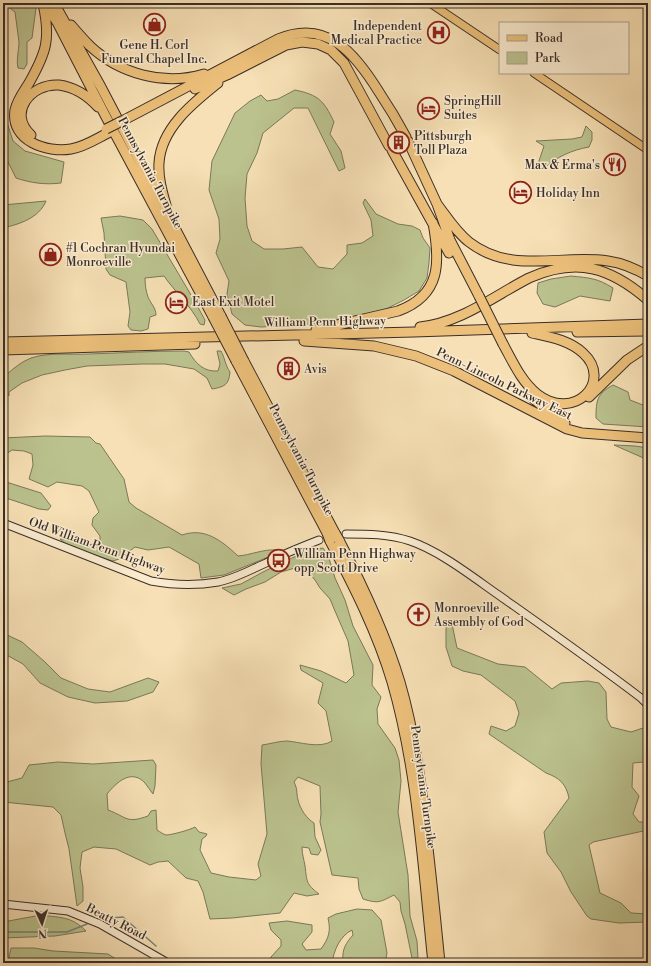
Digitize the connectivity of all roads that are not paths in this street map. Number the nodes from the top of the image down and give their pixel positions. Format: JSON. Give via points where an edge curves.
{"nodes":[{"id":1,"x":43,"y":3,"type":"edge"},
{"id":2,"x":54,"y":3,"type":"edge"},
{"id":3,"x":430,"y":3,"type":"edge"},
{"id":4,"x":60,"y":13,"type":"junction"},
{"id":5,"x":499,"y":49,"type":"edge"},
{"id":6,"x":225,"y":72,"type":"junction"},
{"id":7,"x":535,"y":74,"type":"edge"},
{"id":8,"x":106,"y":117,"type":"junction"},
{"id":9,"x":107,"y":131,"type":"junction"},
{"id":10,"x":648,"y":150,"type":"edge"},
{"id":11,"x":437,"y":204,"type":"junction"},
{"id":12,"x":171,"y":222,"type":"junction"},
{"id":13,"x":433,"y":223,"type":"junction"},
{"id":14,"x":542,"y":262,"type":"junction"},
{"id":15,"x":580,"y":267,"type":"junction"},
{"id":16,"x":648,"y":276,"type":"edge"},
{"id":17,"x":475,"y":296,"type":"junction"},
{"id":18,"x":648,"y":300,"type":"edge"},
{"id":19,"x":217,"y":317,"type":"junction"},
{"id":20,"x":648,"y":324,"type":"edge"},
{"id":21,"x":648,"y":331,"type":"edge"},
{"id":22,"x":532,"y":333,"type":"junction"},
{"id":23,"x":336,"y":334,"type":"junction"},
{"id":24,"x":291,"y":335,"type":"junction"},
{"id":25,"x":304,"y":340,"type":"junction"},
{"id":26,"x":3,"y":342,"type":"edge"},
{"id":27,"x":500,"y":344,"type":"junction"},
{"id":28,"x":648,"y":346,"type":"edge"},
{"id":29,"x":3,"y":350,"type":"edge"},
{"id":30,"x":536,"y":401,"type":"junction"},
{"id":31,"x":604,"y":435,"type":"junction"},
{"id":32,"x":648,"y":438,"type":"edge"},
{"id":33,"x":3,"y":523,"type":"edge"},
{"id":34,"x":346,"y":534,"type":"dead end"},
{"id":35,"x":333,"y":537,"type":"junction"},
{"id":36,"x":319,"y":540,"type":"dead end"},
{"id":37,"x":648,"y":703,"type":"edge"},
{"id":38,"x":3,"y":904,"type":"edge"},
{"id":39,"x":168,"y":963,"type":"edge"},
{"id":40,"x":433,"y":963,"type":"edge"},
{"id":41,"x":440,"y":963,"type":"edge"}],
"edges":[{"from":1,"to":8,"type":"highway","name":"Pennsylvania Turnpike","via":[[57,22]]},
{"from":1,"to":9,"type":"highway","via":[[47,31],[45,49],[38,68],[16,106],[18,128],[30,142],[56,150],[78,147]]},
{"from":2,"to":4,"type":"highway","name":"Pennsylvania Turnpike"},
{"from":3,"to":5,"type":"main road"},
{"from":4,"to":6,"type":"highway","via":[[96,50],[113,63],[138,74],[157,78],[185,78]]},
{"from":4,"to":12,"type":"highway","name":"Pennsylvania Turnpike"},
{"from":6,"to":9,"type":"highway"},
{"from":6,"to":11,"type":"highway","via":[[283,37],[314,34],[326,37],[345,48],[358,61],[395,117]]},
{"from":6,"to":12,"type":"highway","via":[[188,110],[169,134],[162,148],[159,175]]},
{"from":6,"to":13,"type":"highway","via":[[286,45],[308,42],[335,53],[344,63]]},
{"from":7,"to":10,"type":"main road"},
{"from":8,"to":9,"type":"highway","via":[[93,102],[79,92],[57,85],[44,87],[30,94],[21,115],[23,125],[30,134],[52,143],[77,142]]},
{"from":8,"to":19,"type":"highway","name":"Pennsylvania Turnpike"},
{"from":11,"to":14,"type":"highway","via":[[459,233],[481,249],[509,260]]},
{"from":11,"to":17,"type":"highway"},
{"from":12,"to":19,"type":"highway","name":"Pennsylvania Turnpike"},
{"from":13,"to":17,"type":"highway"},
{"from":13,"to":24,"type":"highway","via":[[438,251],[437,266],[431,284],[418,300],[394,312]]},
{"from":14,"to":15,"type":"highway"},
{"from":14,"to":16,"type":"highway","via":[[607,261]]},
{"from":15,"to":18,"type":"highway","via":[[612,275]]},
{"from":15,"to":23,"type":"highway","via":[[541,273],[459,316],[440,323]]},
{"from":17,"to":27,"type":"highway"},
{"from":19,"to":35,"type":"highway","name":"Pennsylvania Turnpike","bridge":true},
{"from":20,"to":23,"type":"highway","name":"William Penn Highway"},
{"from":21,"to":22,"type":"highway","name":"William Penn Highway"},
{"from":22,"to":25,"type":"highway","name":"William Penn Highway"},
{"from":22,"to":27,"type":"highway","via":[[567,342],[587,358],[592,367],[593,378],[590,388],[582,398],[565,405],[542,398],[522,377]]},
{"from":23,"to":24,"type":"highway","name":"William Penn Highway"},
{"from":24,"to":26,"type":"highway","name":"William Penn Highway"},
{"from":25,"to":29,"type":"highway","name":"William Penn Highway"},
{"from":25,"to":31,"type":"highway","name":"Penn-Lincoln Parkway East","via":[[365,346],[416,356],[454,371],[562,427],[576,432]]},
{"from":27,"to":30,"type":"highway","via":[[517,380]]},
{"from":28,"to":30,"type":"highway","via":[[627,360],[579,405],[562,408]]},
{"from":30,"to":31,"type":"highway","via":[[557,419]]},
{"from":31,"to":32,"type":"highway","name":"Penn-Lincoln Parkway East"},
{"from":33,"to":36,"type":"main road","name":"Old William Penn Highway","via":[[144,578],[169,584],[219,582]]},
{"from":34,"to":37,"type":"main road","via":[[391,536],[410,541],[437,554],[466,572]]},
{"from":35,"to":40,"type":"highway","name":"Pennsylvania Turnpike","via":[[375,634],[399,707],[413,782]]},
{"from":35,"to":41,"type":"highway","name":"Pennsylvania Turnpike","via":[[359,580],[381,628],[409,716],[422,789]]},
{"from":38,"to":39,"type":"main road","name":"Beatty Road","via":[[68,911],[100,924]]}]}
